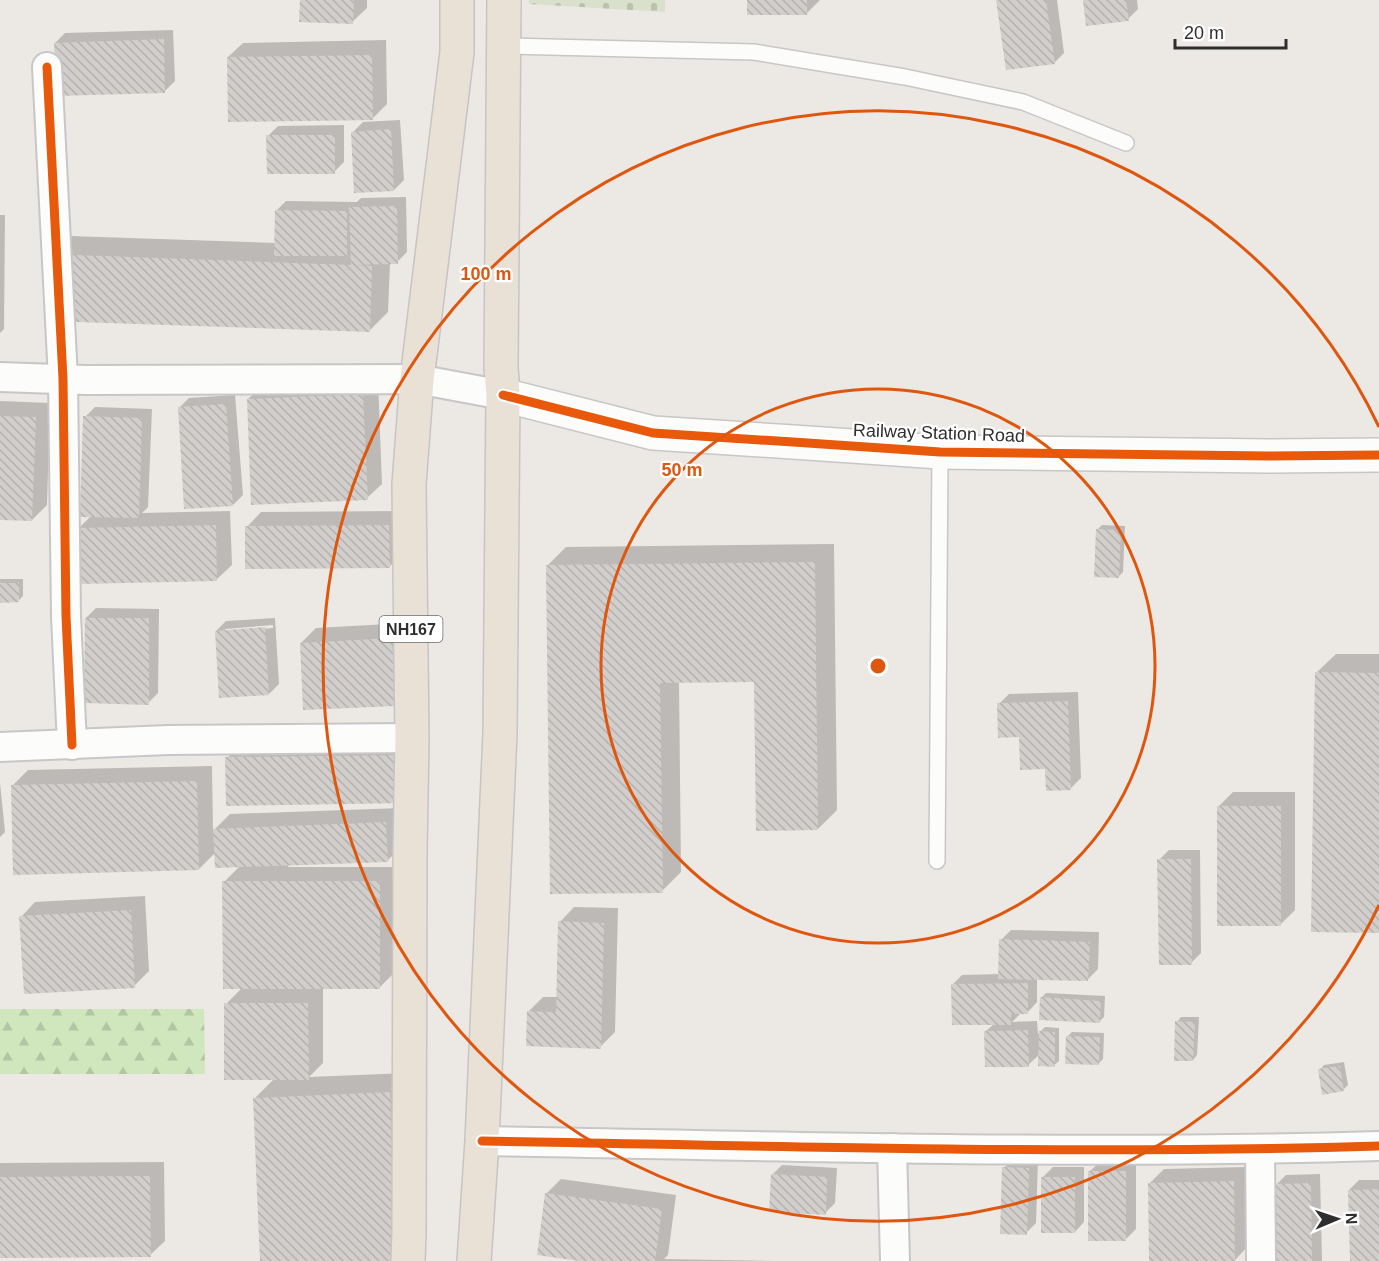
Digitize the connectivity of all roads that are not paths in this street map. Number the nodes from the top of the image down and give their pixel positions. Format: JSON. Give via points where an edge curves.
{"nodes":[{"id":1,"x":457,"y":0,"type":"edge"},
{"id":2,"x":504,"y":0,"type":"edge"},
{"id":3,"x":504,"y":46,"type":"junction"},
{"id":4,"x":47,"y":67,"type":"dead end"},
{"id":5,"x":1126,"y":143,"type":"dead end"},
{"id":6,"x":0,"y":377,"type":"edge"},
{"id":7,"x":63,"y":379,"type":"junction"},
{"id":8,"x":417,"y":379,"type":"junction"},
{"id":9,"x":503,"y":395,"type":"junction"},
{"id":10,"x":940,"y":452,"type":"junction"},
{"id":11,"x":1379,"y":455,"type":"edge"},
{"id":12,"x":412,"y":738,"type":"junction"},
{"id":13,"x":72,"y":745,"type":"junction"},
{"id":14,"x":0,"y":747,"type":"edge"},
{"id":15,"x":937,"y":861,"type":"dead end"},
{"id":16,"x":482,"y":1141,"type":"junction"},
{"id":17,"x":1379,"y":1146,"type":"edge"},
{"id":18,"x":892,"y":1148,"type":"junction"},
{"id":19,"x":1260,"y":1149,"type":"junction"},
{"id":20,"x":408,"y":1261,"type":"edge"},
{"id":21,"x":474,"y":1261,"type":"edge"},
{"id":22,"x":895,"y":1261,"type":"edge"},
{"id":23,"x":1261,"y":1261,"type":"edge"}],
"edges":[{"from":1,"to":8,"type":"highway","number":"NH167","via":[[457,52]]},
{"from":2,"to":3,"type":"highway"},
{"from":3,"to":5,"type":"lane","via":[[754,52],[1023,102]]},
{"from":3,"to":9,"type":"highway"},
{"from":4,"to":7,"type":"street"},
{"from":6,"to":7,"type":"street"},
{"from":7,"to":8,"type":"street"},
{"from":7,"to":13,"type":"street"},
{"from":8,"to":9,"type":"street"},
{"from":8,"to":12,"type":"highway","number":"NH167","via":[[409,484]]},
{"from":9,"to":10,"type":"street","name":"Railway Station Road","via":[[653,433]]},
{"from":9,"to":16,"type":"highway","via":[[500,733]]},
{"from":10,"to":11,"type":"street","name":"Railway Station Road"},
{"from":10,"to":15,"type":"lane"},
{"from":12,"to":13,"type":"street","via":[[168,740]]},
{"from":12,"to":20,"type":"highway","number":"NH167"},
{"from":13,"to":14,"type":"street"},
{"from":16,"to":18,"type":"street"},
{"from":16,"to":21,"type":"highway"},
{"from":17,"to":19,"type":"street"},
{"from":18,"to":19,"type":"street"},
{"from":18,"to":22,"type":"street"},
{"from":19,"to":23,"type":"street"}]}
